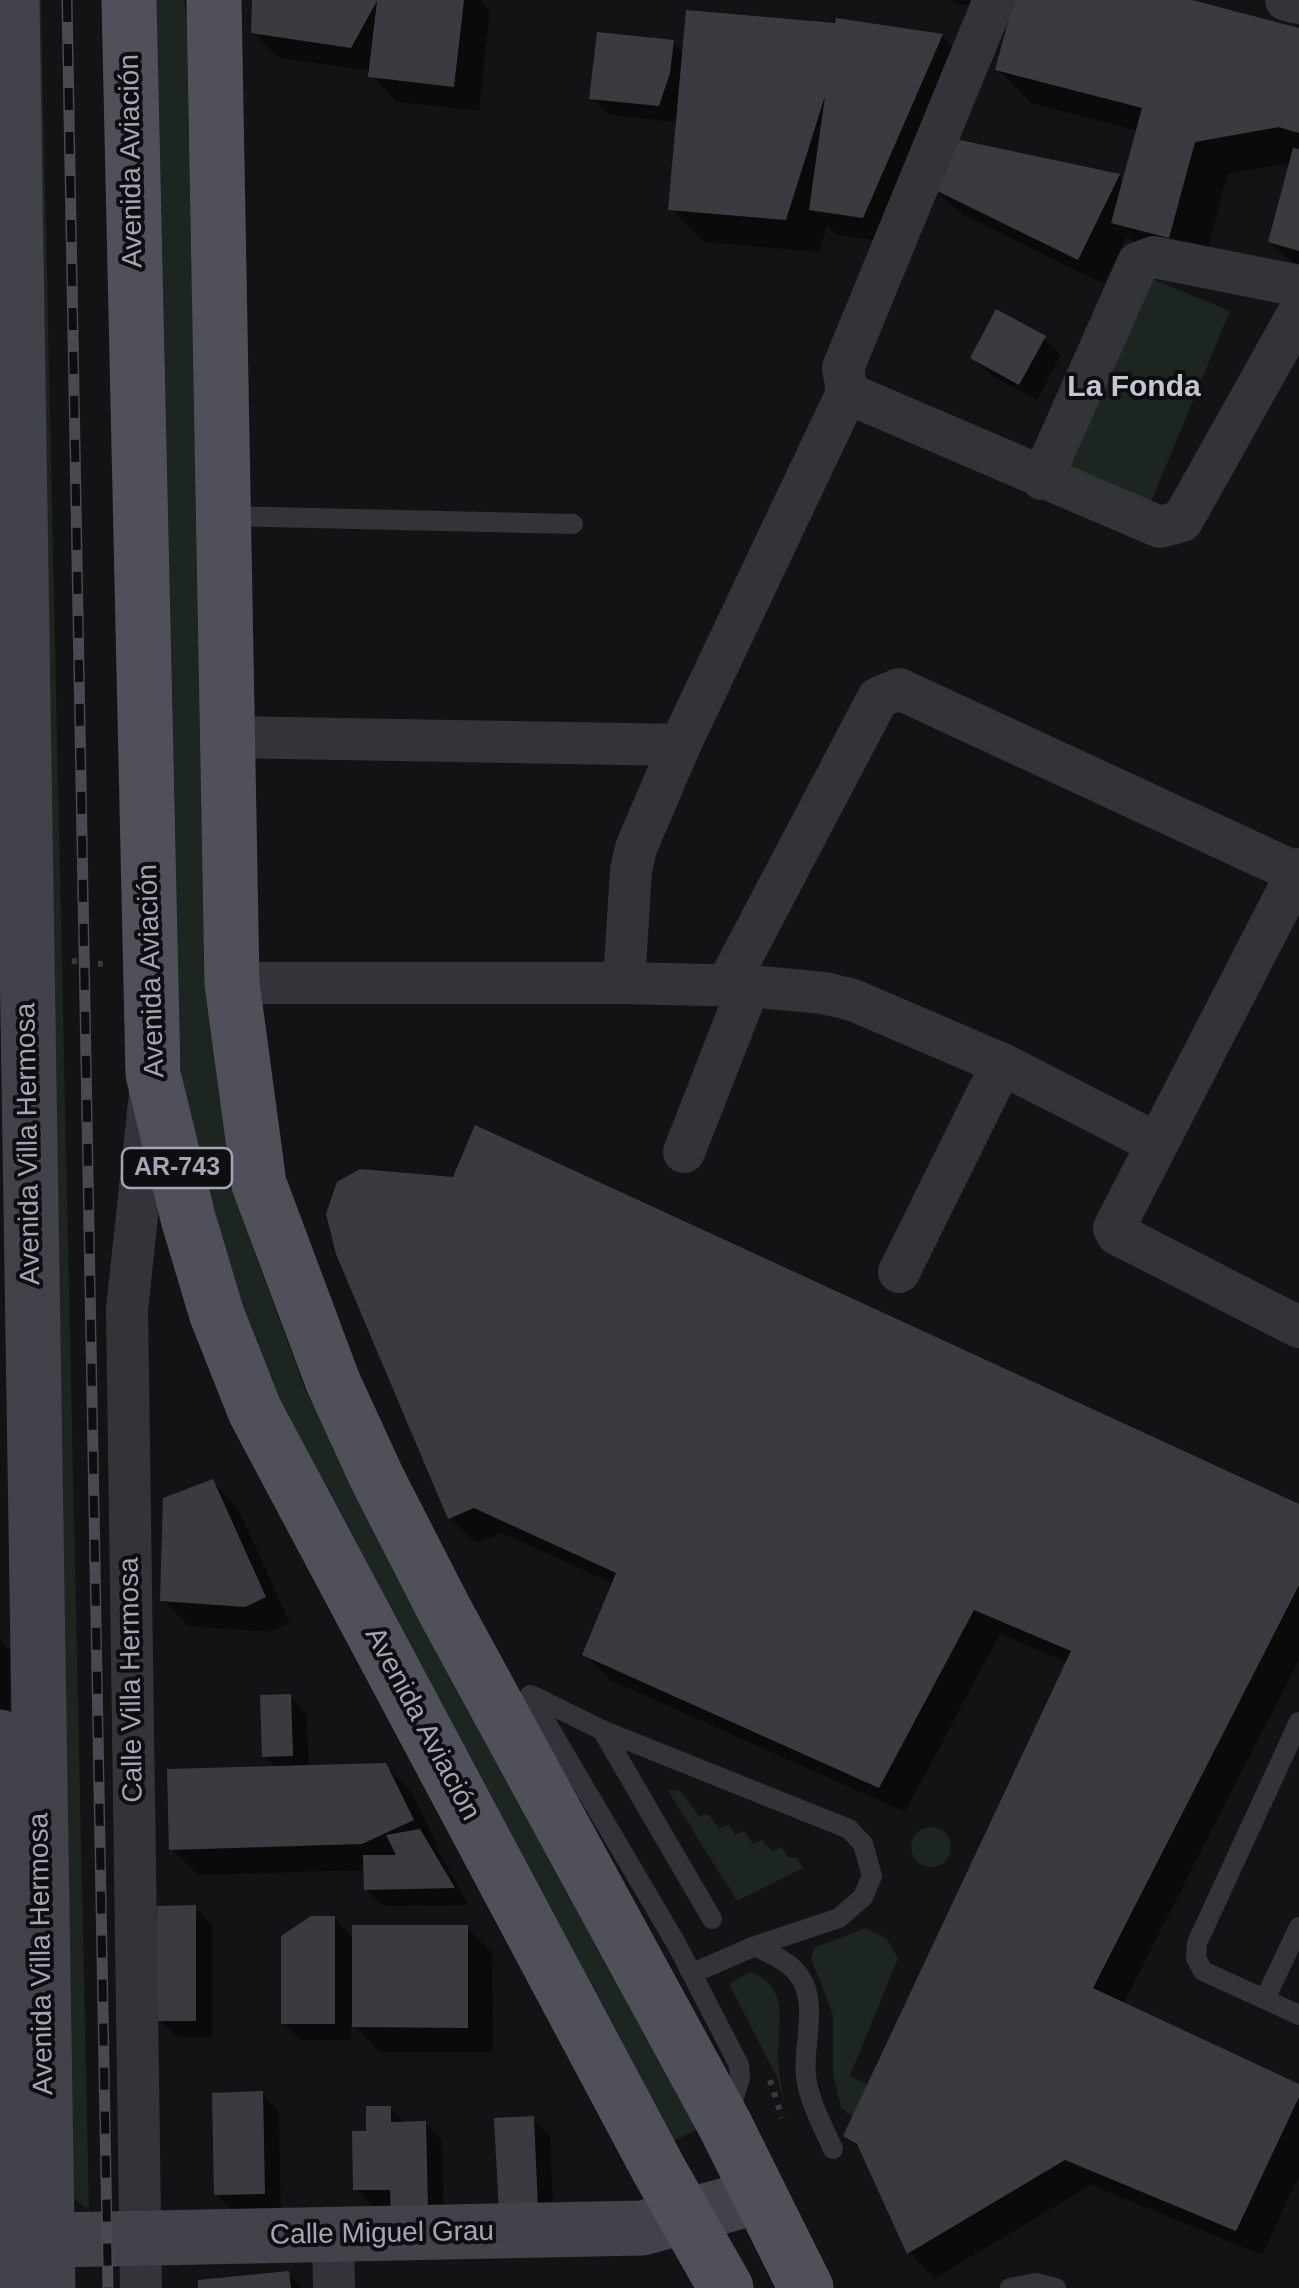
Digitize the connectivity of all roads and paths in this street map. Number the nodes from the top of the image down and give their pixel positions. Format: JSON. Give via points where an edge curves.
{"nodes":[{"id":1,"x":12,"y":0,"type":"edge"},
{"id":2,"x":129,"y":0,"type":"edge"},
{"id":3,"x":994,"y":0,"type":"edge"},
{"id":4,"x":1286,"y":0,"type":"edge"},
{"id":5,"x":213,"y":3,"type":"edge"},
{"id":6,"x":1299,"y":3,"type":"edge"},
{"id":7,"x":8,"y":270,"type":"edge"},
{"id":8,"x":1299,"y":286,"type":"edge"},
{"id":9,"x":1299,"y":312,"type":"edge"},
{"id":10,"x":847,"y":393,"type":"junction"},
{"id":11,"x":1042,"y":479,"type":"junction"},
{"id":12,"x":224,"y":516,"type":"junction"},
{"id":13,"x":573,"y":524,"type":"dead end"},
{"id":14,"x":228,"y":738,"type":"junction"},
{"id":15,"x":680,"y":745,"type":"junction"},
{"id":16,"x":1298,"y":871,"type":"edge"},
{"id":17,"x":13,"y":931,"type":"edge"},
{"id":18,"x":232,"y":983,"type":"junction"},
{"id":19,"x":624,"y":983,"type":"junction"},
{"id":20,"x":738,"y":986,"type":"junction"},
{"id":21,"x":1002,"y":1064,"type":"junction"},
{"id":22,"x":153,"y":1074,"type":"junction"},
{"id":23,"x":1156,"y":1143,"type":"junction"},
{"id":24,"x":684,"y":1152,"type":"dead end"},
{"id":25,"x":898,"y":1272,"type":"dead end"},
{"id":26,"x":1299,"y":1327,"type":"edge"},
{"id":27,"x":18,"y":1588,"type":"edge"},
{"id":28,"x":480,"y":1675,"type":"junction"},
{"id":29,"x":532,"y":1696,"type":"junction"},
{"id":30,"x":0,"y":1714,"type":"edge"},
{"id":31,"x":1299,"y":1722,"type":"edge"},
{"id":32,"x":602,"y":1730,"type":"junction"},
{"id":33,"x":712,"y":1919,"type":"dead end"},
{"id":34,"x":1299,"y":1927,"type":"edge"},
{"id":35,"x":755,"y":1946,"type":"junction"},
{"id":36,"x":693,"y":1974,"type":"junction"},
{"id":37,"x":1265,"y":1999,"type":"junction"},
{"id":38,"x":1299,"y":2015,"type":"edge"},
{"id":39,"x":725,"y":2124,"type":"junction"},
{"id":40,"x":834,"y":2150,"type":"dead end"},
{"id":41,"x":760,"y":2196,"type":"junction"},
{"id":42,"x":687,"y":2218,"type":"junction"},
{"id":43,"x":22,"y":2260,"type":"edge"},
{"id":44,"x":334,"y":2262,"type":"edge"},
{"id":45,"x":140,"y":2264,"type":"edge"},
{"id":46,"x":726,"y":2288,"type":"edge"},
{"id":47,"x":806,"y":2288,"type":"edge"},
{"id":48,"x":1010,"y":2288,"type":"edge"},
{"id":49,"x":1056,"y":2288,"type":"edge"}],
"edges":[{"from":1,"to":7,"type":"main road","name":"Avenida Villa Hermosa"},
{"from":2,"to":22,"type":"main road","name":"Avenida Aviación","number":"AR-743"},
{"from":3,"to":10,"type":"street","via":[[843,368]]},
{"from":4,"to":6,"type":"street"},
{"from":5,"to":12,"type":"main road","number":"AR-743"},
{"from":7,"to":17,"type":"main road","name":"Avenida Villa Hermosa"},
{"from":8,"to":11,"type":"street","via":[[1154,256],[1138,263]]},
{"from":9,"to":11,"type":"street","via":[[1182,521],[1160,527]]},
{"from":10,"to":11,"type":"street"},
{"from":10,"to":15,"type":"street"},
{"from":12,"to":13,"type":"lane"},
{"from":12,"to":14,"type":"main road","number":"AR-743"},
{"from":14,"to":15,"type":"street"},
{"from":14,"to":18,"type":"main road","number":"AR-743"},
{"from":15,"to":19,"type":"street","via":[[633,859]]},
{"from":16,"to":20,"type":"street","via":[[898,689],[888,691],[878,698]]},
{"from":16,"to":23,"type":"street"},
{"from":17,"to":27,"type":"main road","name":"Avenida Villa Hermosa"},
{"from":18,"to":19,"type":"street"},
{"from":18,"to":28,"type":"main road","number":"AR-743","via":[[259,1184],[333,1382]]},
{"from":19,"to":20,"type":"street"},
{"from":20,"to":21,"type":"street","via":[[853,1000]]},
{"from":20,"to":24,"type":"street"},
{"from":21,"to":23,"type":"street"},
{"from":21,"to":25,"type":"street"},
{"from":22,"to":42,"type":"main road","name":"Avenida Aviación","number":"AR-743","via":[[217,1314],[256,1411]]},
{"from":22,"to":45,"type":"street","name":"Calle Villa Hermosa","via":[[127,1310]]},
{"from":23,"to":26,"type":"street","via":[[1116,1219],[1117,1234]]},
{"from":27,"to":43,"type":"main road","name":"Avenida Villa Hermosa"},
{"from":28,"to":29,"type":"lane"},
{"from":28,"to":39,"type":"main road","number":"AR-743"},
{"from":29,"to":32,"type":"lane"},
{"from":29,"to":36,"type":"lane"},
{"from":30,"to":43,"type":"main road","name":"Avenida Villa Hermosa"},
{"from":31,"to":37,"type":"lane","via":[[1197,1943],[1203,1971]]},
{"from":32,"to":33,"type":"lane"},
{"from":32,"to":35,"type":"lane","via":[[832,1821],[863,1844],[872,1876],[854,1908]]},
{"from":34,"to":37,"type":"lane"},
{"from":35,"to":36,"type":"lane"},
{"from":35,"to":40,"type":"lane","via":[[789,1964],[809,1996],[806,2074]]},
{"from":36,"to":39,"type":"lane","via":[[740,2070]]},
{"from":37,"to":38,"type":"lane"},
{"from":39,"to":41,"type":"main road","number":"AR-743"},
{"from":41,"to":42,"type":"main road","name":"Calle Miguel Grau"},
{"from":41,"to":47,"type":"main road","number":"AR-743"},
{"from":42,"to":44,"type":"main road","name":"Calle Miguel Grau"},
{"from":42,"to":46,"type":"main road","name":"Avenida Aviación","number":"AR-743"},
{"from":43,"to":45,"type":"main road","name":"Calle Miguel Grau"},
{"from":44,"to":45,"type":"main road","name":"Calle Miguel Grau"},
{"from":48,"to":49,"type":"lane"}]}
